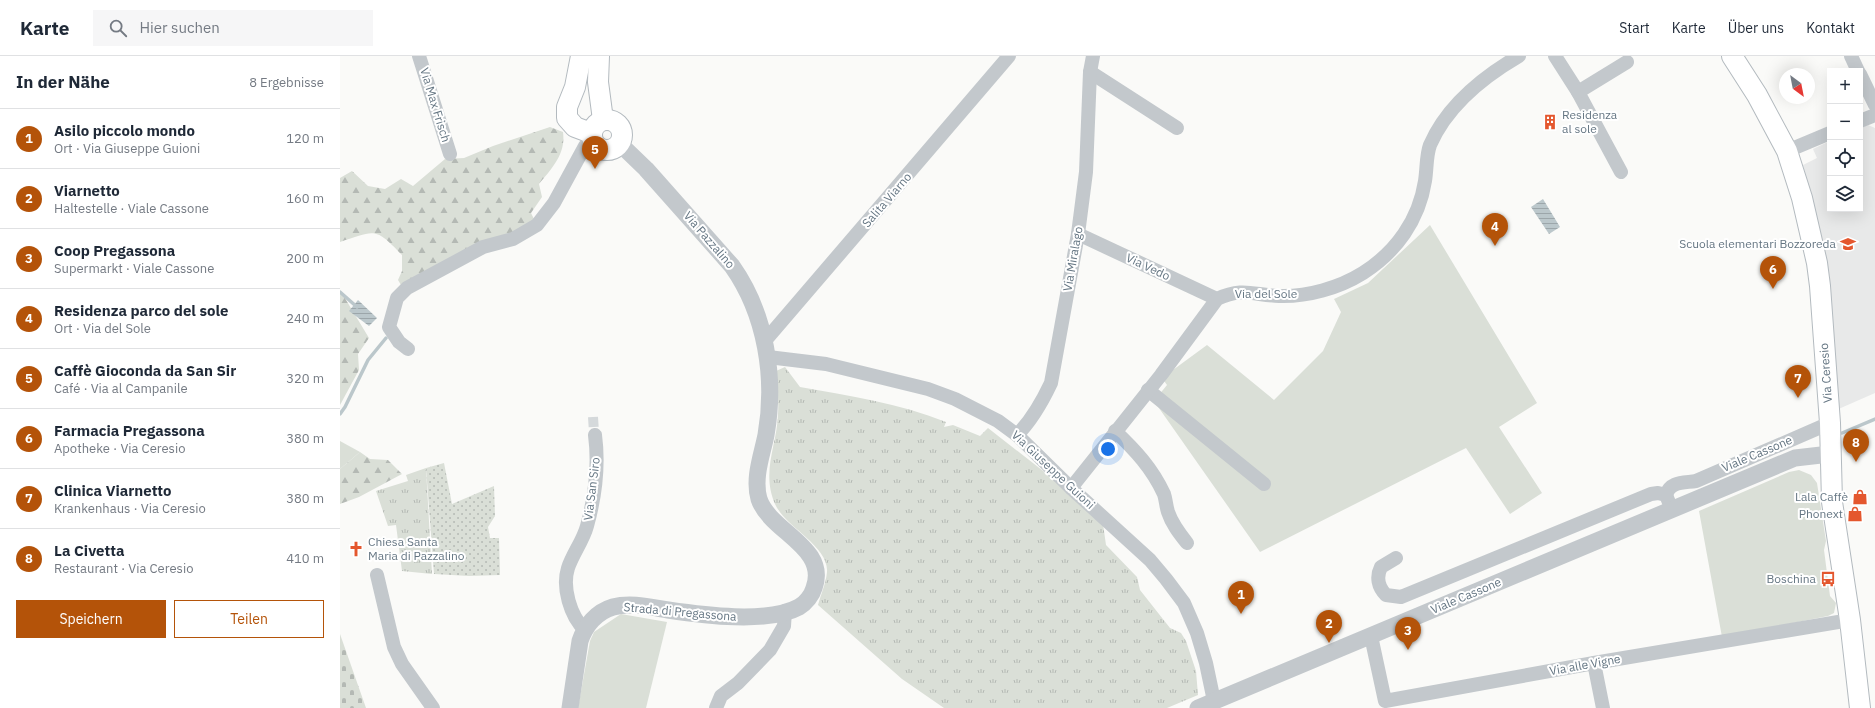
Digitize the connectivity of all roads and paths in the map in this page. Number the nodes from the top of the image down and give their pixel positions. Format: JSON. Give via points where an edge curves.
{"nodes":[{"id":1,"x":419,"y":56,"type":"edge"},
{"id":2,"x":581,"y":56,"type":"edge"},
{"id":3,"x":600,"y":56,"type":"edge"},
{"id":4,"x":1009,"y":56,"type":"edge"},
{"id":5,"x":1093,"y":56,"type":"edge"},
{"id":6,"x":1519,"y":56,"type":"edge"},
{"id":7,"x":1555,"y":56,"type":"edge"},
{"id":8,"x":1732,"y":56,"type":"edge"},
{"id":9,"x":1851,"y":56,"type":"edge"},
{"id":10,"x":1627,"y":62,"type":"dead end"},
{"id":11,"x":1857,"y":68,"type":"edge"},
{"id":12,"x":1090,"y":72,"type":"junction"},
{"id":13,"x":1863,"y":80,"type":"edge"},
{"id":14,"x":1578,"y":92,"type":"junction"},
{"id":15,"x":1875,"y":105,"type":"edge"},
{"id":16,"x":1875,"y":115,"type":"edge"},
{"id":17,"x":1863,"y":120,"type":"edge"},
{"id":18,"x":1177,"y":128,"type":"dead end"},
{"id":19,"x":596,"y":131,"type":"junction"},
{"id":20,"x":1827,"y":134,"type":"edge"},
{"id":21,"x":619,"y":143,"type":"joint"},
{"id":22,"x":1787,"y":151,"type":"junction"},
{"id":23,"x":450,"y":154,"type":"dead end"},
{"id":24,"x":1621,"y":172,"type":"dead end"},
{"id":25,"x":1078,"y":234,"type":"junction"},
{"id":26,"x":1217,"y":299,"type":"junction"},
{"id":27,"x":408,"y":349,"type":"dead end"},
{"id":28,"x":766,"y":350,"type":"junction"},
{"id":29,"x":1148,"y":390,"type":"junction"},
{"id":30,"x":1830,"y":423,"type":"junction"},
{"id":31,"x":1115,"y":431,"type":"junction"},
{"id":32,"x":595,"y":435,"type":"tunnel mouth"},
{"id":33,"x":1017,"y":435,"type":"junction"},
{"id":34,"x":1830,"y":454,"type":"junction"},
{"id":35,"x":1264,"y":484,"type":"dead end"},
{"id":36,"x":1071,"y":488,"type":"junction"},
{"id":37,"x":1669,"y":502,"type":"junction"},
{"id":38,"x":1187,"y":543,"type":"dead end"},
{"id":39,"x":1396,"y":558,"type":"dead end"},
{"id":40,"x":376,"y":575,"type":"dead end"},
{"id":41,"x":785,"y":612,"type":"junction"},
{"id":42,"x":1850,"y":620,"type":"junction"},
{"id":43,"x":585,"y":630,"type":"junction"},
{"id":44,"x":1371,"y":636,"type":"junction"},
{"id":45,"x":1594,"y":663,"type":"junction"},
{"id":46,"x":1213,"y":705,"type":"edge"},
{"id":47,"x":433,"y":708,"type":"edge"},
{"id":48,"x":570,"y":708,"type":"edge"},
{"id":49,"x":716,"y":708,"type":"edge"},
{"id":50,"x":1198,"y":708,"type":"edge"},
{"id":51,"x":1603,"y":708,"type":"edge"},
{"id":52,"x":1860,"y":708,"type":"edge"}],
"edges":[{"from":1,"to":23,"type":"street","name":"Via Max Frisch"},
{"from":2,"to":19,"type":"main road","via":[[575,87],[567,106],[567,118],[576,127]]},
{"from":3,"to":19,"type":"main road"},
{"from":4,"to":28,"type":"street","name":"Salita Viarno"},
{"from":5,"to":12,"type":"street","name":"Via Miralago"},
{"from":6,"to":26,"type":"street","name":"Via del Sole","via":[[1474,87],[1443,122],[1430,146],[1422,197],[1416,215],[1406,232],[1380,260],[1363,273],[1331,288],[1311,293],[1280,296],[1237,292]]},
{"from":7,"to":14,"type":"street"},
{"from":8,"to":22,"type":"main road","name":"Via Ceresio","via":[[1758,95]]},
{"from":9,"to":11,"type":"street"},
{"from":10,"to":14,"type":"street"},
{"from":12,"to":18,"type":"street"},
{"from":12,"to":25,"type":"street","name":"Via Miralago","via":[[1086,172]]},
{"from":13,"to":15,"type":"street"},
{"from":14,"to":24,"type":"street"},
{"from":16,"to":17,"type":"street"},
{"from":19,"to":21,"type":"main road","via":[[612,120],[619,126],[622,134]]},
{"from":19,"to":27,"type":"street","via":[[554,203],[537,225],[513,239],[483,247],[401,292],[389,327]]},
{"from":20,"to":22,"type":"street"},
{"from":21,"to":28,"type":"street","name":"Via Pazzalino","via":[[646,169],[742,280],[752,302]]},
{"from":22,"to":30,"type":"main road","name":"Via Ceresio","via":[[1802,198],[1820,286]]},
{"from":25,"to":26,"type":"street","name":"Via Vedo"},
{"from":25,"to":33,"type":"street","name":"Via Miralago","via":[[1051,383],[1027,425]]},
{"from":26,"to":29,"type":"street","name":"Via del Sole"},
{"from":28,"to":33,"type":"street","name":"Via Giuseppe Guioni","via":[[928,389],[955,399],[998,421]]},
{"from":28,"to":41,"type":"street","name":"Strada di Pregassona","via":[[770,405],[758,478],[759,499],[774,521],[810,555],[817,572],[816,584],[807,600],[799,607]]},
{"from":29,"to":31,"type":"street","name":"Via del Sole"},
{"from":29,"to":35,"type":"street"},
{"from":30,"to":34,"type":"main road","name":"Via Ceresio"},
{"from":30,"to":37,"type":"street","name":"Viale Cassone","via":[[1696,481],[1671,486]]},
{"from":31,"to":36,"type":"street","name":"Via del Sole"},
{"from":31,"to":38,"type":"street","via":[[1150,468],[1165,496],[1170,518]]},
{"from":32,"to":43,"type":"street","name":"Via San Siro","via":[[596,458],[590,513],[582,539],[568,568],[569,602],[576,620]]},
{"from":33,"to":36,"type":"street","name":"Via Giuseppe Guioni"},
{"from":34,"to":37,"type":"street","name":"Viale Cassone","via":[[1795,458]]},
{"from":34,"to":42,"type":"main road","name":"Via Ceresio","via":[[1832,502]]},
{"from":36,"to":46,"type":"street","name":"Via Giuseppe Guioni","via":[[1150,560],[1184,604],[1205,657]]},
{"from":37,"to":39,"type":"street","name":"Viale Cassone","via":[[1658,493],[1651,494],[1401,597],[1386,595],[1378,579],[1381,567]]},
{"from":37,"to":44,"type":"street","name":"Viale Cassone"},
{"from":40,"to":47,"type":"street","via":[[394,647],[402,664]]},
{"from":41,"to":43,"type":"street","name":"Strada di Pregassona","via":[[737,617],[626,605],[602,613]]},
{"from":41,"to":49,"type":"street","via":[[784,626],[770,650],[738,683],[721,696]]},
{"from":42,"to":45,"type":"street","name":"Via alle Vigne"},
{"from":42,"to":52,"type":"main road","name":"Via Ceresio"},
{"from":43,"to":48,"type":"street","name":"Strada di Pregassona","via":[[580,641]]},
{"from":44,"to":45,"type":"street","name":"Via alle Vigne","via":[[1385,700]]},
{"from":44,"to":46,"type":"street","name":"Viale Cassone"},
{"from":45,"to":51,"type":"street"},
{"from":46,"to":50,"type":"street","name":"Viale Cassone"}]}
